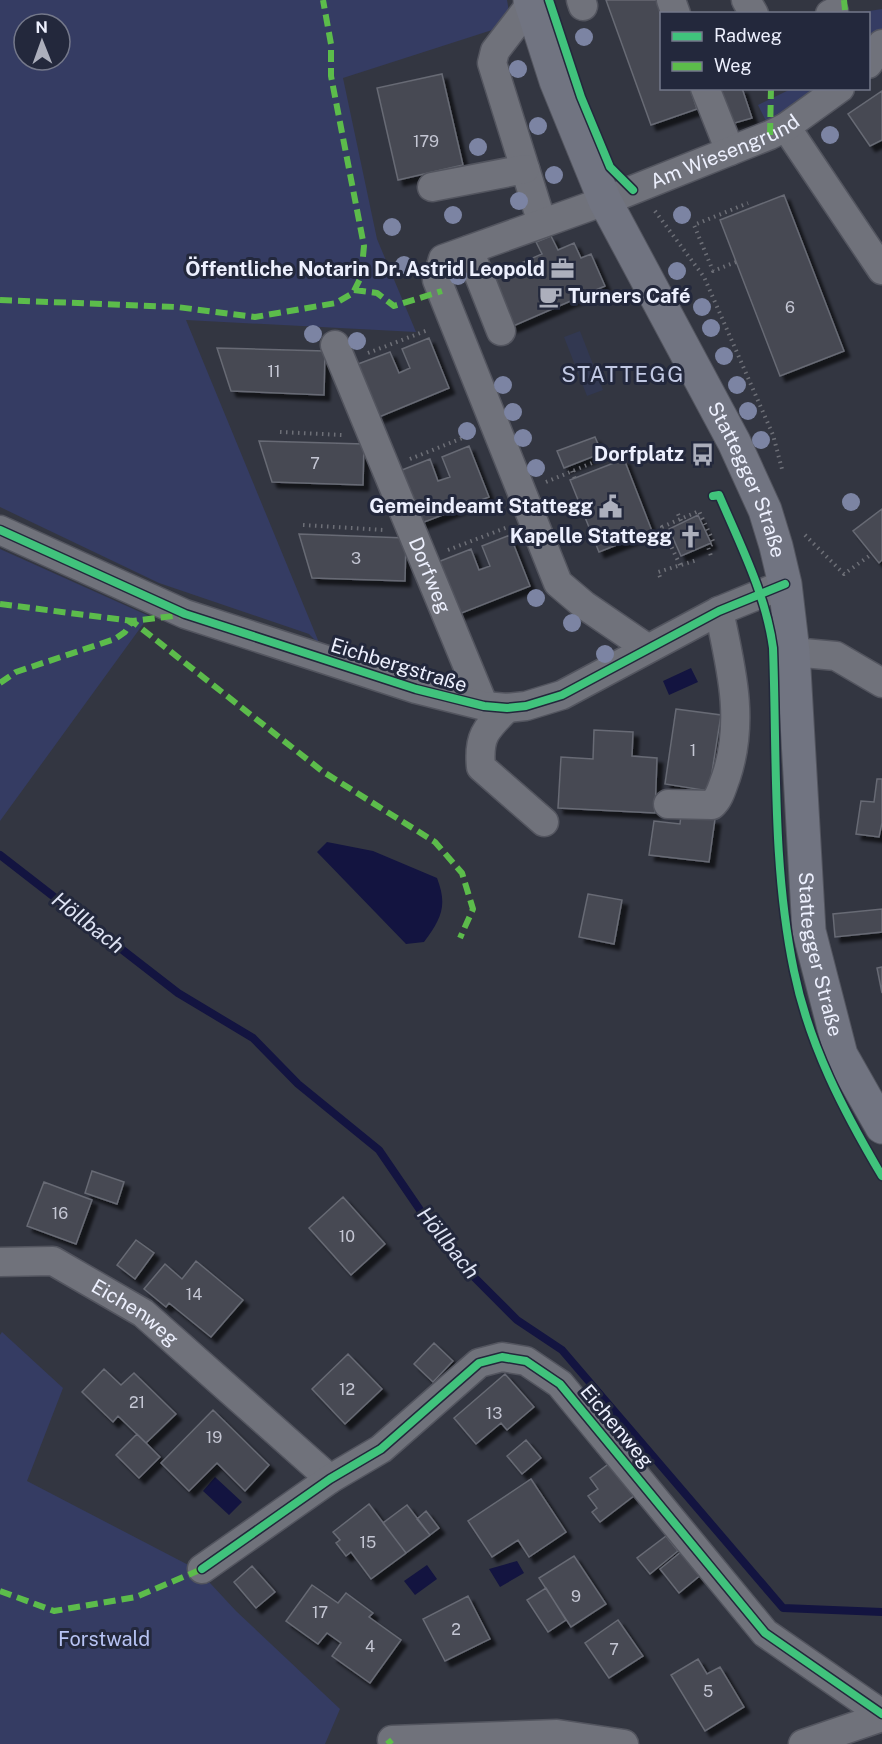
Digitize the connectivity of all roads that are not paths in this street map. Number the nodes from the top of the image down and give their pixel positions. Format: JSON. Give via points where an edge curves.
{"nodes":[{"id":1,"x":530,"y":2,"type":"edge"},
{"id":2,"x":882,"y":45,"type":"edge"},
{"id":3,"x":870,"y":61,"type":"edge"},
{"id":4,"x":706,"y":90,"type":"edge"},
{"id":5,"x":837,"y":90,"type":"edge"},
{"id":6,"x":786,"y":128,"type":"junction"},
{"id":7,"x":730,"y":152,"type":"junction"},
{"id":8,"x":525,"y":169,"type":"junction"},
{"id":9,"x":432,"y":187,"type":"dead end"},
{"id":10,"x":605,"y":201,"type":"junction"},
{"id":11,"x":542,"y":223,"type":"junction"},
{"id":12,"x":469,"y":250,"type":"junction"},
{"id":13,"x":882,"y":270,"type":"edge"},
{"id":14,"x":501,"y":331,"type":"dead end"},
{"id":15,"x":339,"y":354,"type":"road end"},
{"id":16,"x":0,"y":530,"type":"edge"},
{"id":17,"x":785,"y":584,"type":"junction"},
{"id":18,"x":719,"y":611,"type":"junction"},
{"id":19,"x":647,"y":648,"type":"junction"},
{"id":20,"x":793,"y":652,"type":"junction"},
{"id":21,"x":882,"y":683,"type":"edge"},
{"id":22,"x":495,"y":707,"type":"junction"},
{"id":23,"x":668,"y":804,"type":"dead end"},
{"id":24,"x":544,"y":822,"type":"dead end"},
{"id":25,"x":882,"y":1127,"type":"edge"},
{"id":26,"x":0,"y":1262,"type":"edge"},
{"id":27,"x":330,"y":1479,"type":"junction"},
{"id":28,"x":202,"y":1569,"type":"dead end"},
{"id":29,"x":882,"y":1715,"type":"edge"},
{"id":30,"x":392,"y":1740,"type":"dead end"},
{"id":31,"x":624,"y":1744,"type":"edge"},
{"id":32,"x":803,"y":1744,"type":"edge"}],
"edges":[{"from":1,"to":8,"type":"street","via":[[495,51],[492,63]]},
{"from":1,"to":10,"type":"main road","name":"Stattegger Straße","via":[[555,81]]},
{"from":2,"to":3,"type":"street"},
{"from":4,"to":7,"type":"street"},
{"from":5,"to":6,"type":"street","name":"Am Wiesengrund"},
{"from":6,"to":7,"type":"street","name":"Am Wiesengrund"},
{"from":6,"to":13,"type":"street"},
{"from":7,"to":10,"type":"street","name":"Am Wiesengrund"},
{"from":8,"to":9,"type":"street"},
{"from":8,"to":11,"type":"street"},
{"from":10,"to":11,"type":"street","name":"Am Wiesengrund"},
{"from":10,"to":17,"type":"main road","name":"Stattegger Straße","via":[[734,442],[765,510]]},
{"from":11,"to":12,"type":"street","name":"Am Wiesengrund"},
{"from":12,"to":14,"type":"street"},
{"from":12,"to":19,"type":"street","name":"Am Wiesengrund","via":[[443,260],[437,280],[558,583]]},
{"from":15,"to":22,"type":"street","name":"Dorfweg","via":[[425,559]]},
{"from":16,"to":22,"type":"street","name":"Eichbergstraße","via":[[185,614],[416,689]]},
{"from":17,"to":18,"type":"street","name":"Eichbergstraße"},
{"from":17,"to":20,"type":"main road","name":"Stattegger Straße"},
{"from":18,"to":19,"type":"street","name":"Eichbergstraße"},
{"from":18,"to":23,"type":"street","via":[[735,682],[737,717],[732,758],[718,800],[712,806]]},
{"from":19,"to":22,"type":"street","name":"Eichbergstraße","via":[[562,695],[526,706]]},
{"from":20,"to":21,"type":"street","via":[[836,656]]},
{"from":20,"to":25,"type":"main road","name":"Stattegger Straße","via":[[809,931],[841,1055]]},
{"from":22,"to":24,"type":"street","via":[[479,745],[481,767]]},
{"from":26,"to":27,"type":"street","name":"Eichenweg","via":[[53,1261],[143,1313]]},
{"from":27,"to":28,"type":"street","name":"Eichenweg"},
{"from":27,"to":29,"type":"street","name":"Eichenweg","via":[[381,1449],[479,1363],[502,1357],[526,1361],[560,1384],[765,1633]]},
{"from":29,"to":32,"type":"street"},
{"from":30,"to":31,"type":"street","via":[[557,1734]]}]}
